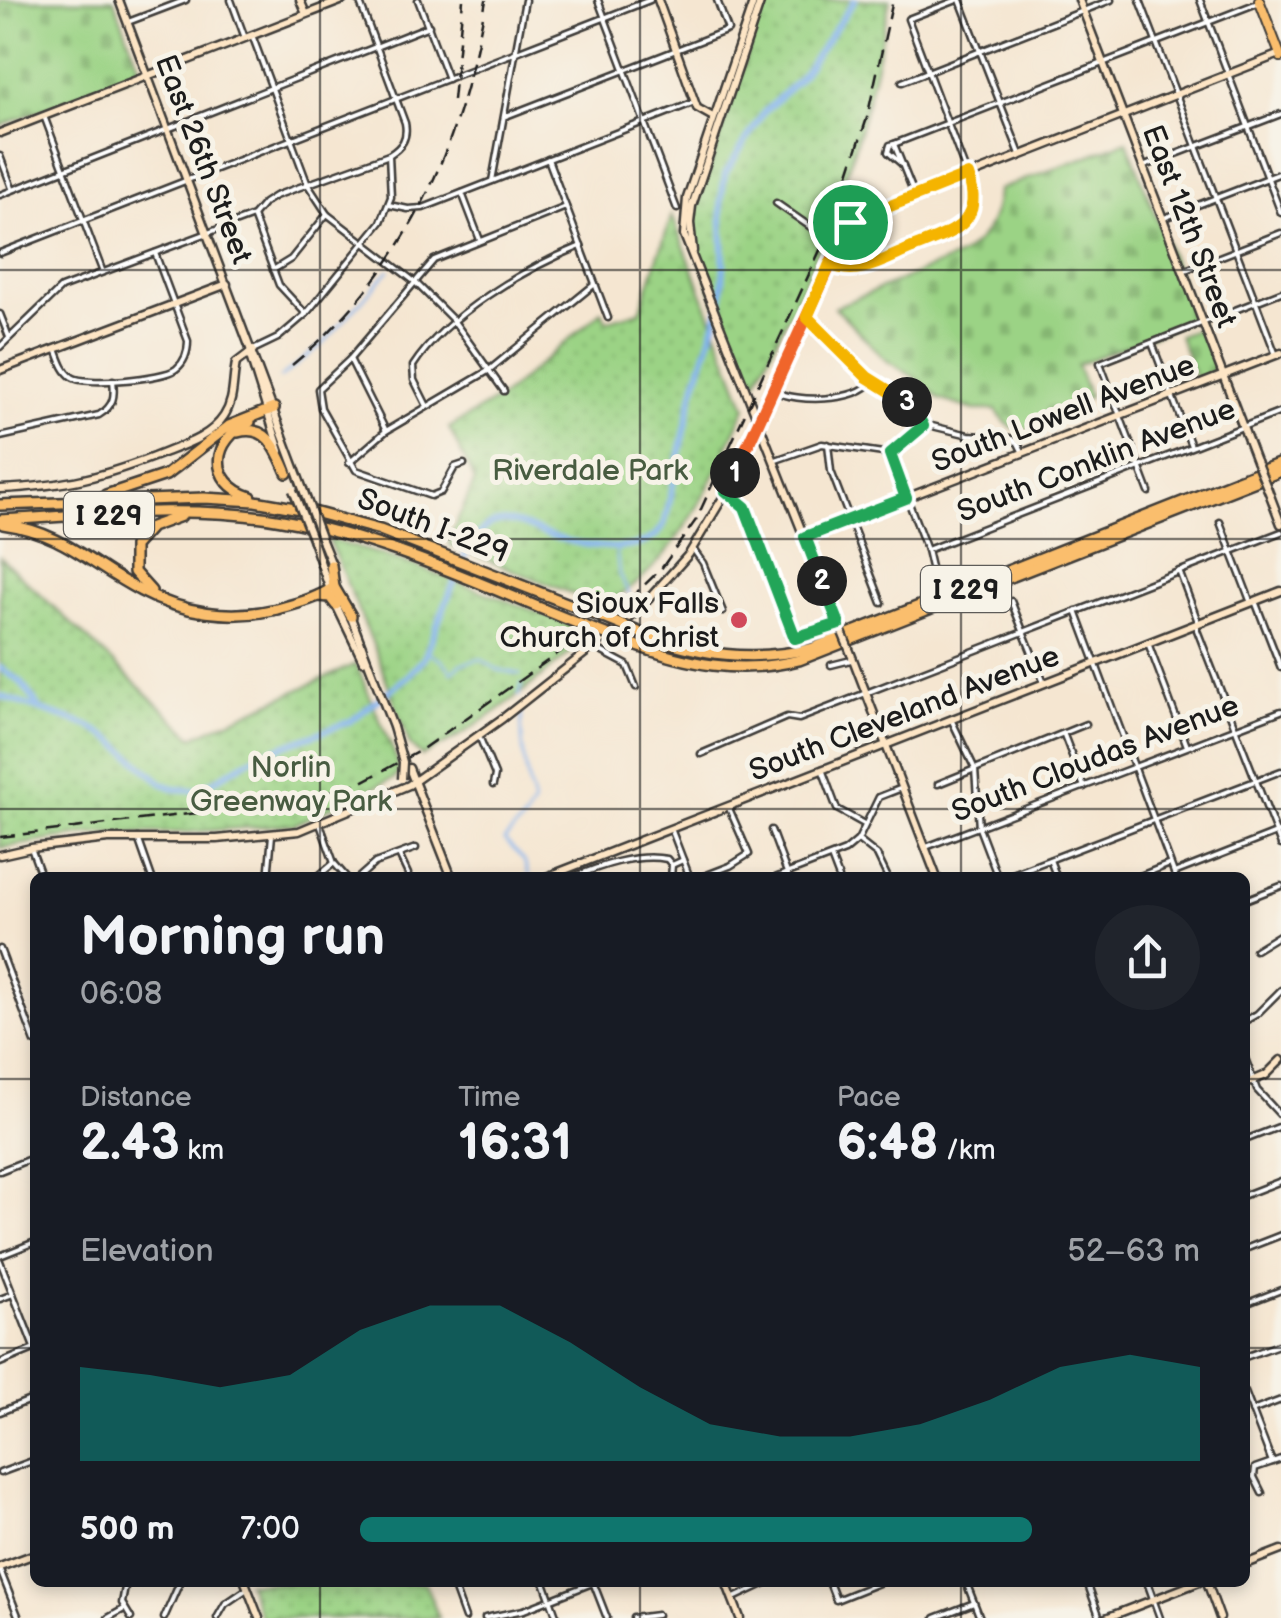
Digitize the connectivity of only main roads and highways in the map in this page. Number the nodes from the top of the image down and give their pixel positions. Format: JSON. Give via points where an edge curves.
{"nodes":[{"id":1,"x":1260,"y":1,"type":"edge"},
{"id":2,"x":1280,"y":55,"type":"edge"},
{"id":3,"x":227,"y":438,"type":"junction"},
{"id":4,"x":1281,"y":467,"type":"edge"},
{"id":5,"x":287,"y":473,"type":"road end"},
{"id":6,"x":1251,"y":479,"type":"junction"},
{"id":7,"x":68,"y":500,"type":"junction"},
{"id":8,"x":0,"y":504,"type":"edge"},
{"id":9,"x":287,"y":506,"type":"junction"},
{"id":10,"x":218,"y":513,"type":"junction"},
{"id":11,"x":0,"y":522,"type":"edge"},
{"id":12,"x":331,"y":565,"type":"road end"},
{"id":13,"x":331,"y":588,"type":"junction"},
{"id":14,"x":316,"y":596,"type":"junction"},
{"id":15,"x":336,"y":605,"type":"road end"},
{"id":16,"x":351,"y":616,"type":"road end"}],
"edges":[{"from":1,"to":2,"type":"main road"},
{"from":3,"to":5,"type":"highway","via":[[246,430],[266,435]]},
{"from":3,"to":7,"type":"highway","via":[[272,411],[228,426],[156,479]]},
{"from":3,"to":9,"type":"highway","via":[[218,462],[227,483],[238,493]]},
{"from":4,"to":6,"type":"highway"},
{"from":6,"to":9,"type":"highway","name":"South I-229","number":"I 229","bridge":true,"via":[[813,648],[767,656],[692,650],[338,516]]},
{"from":6,"to":10,"type":"highway","name":"South I-229","number":"I 229","bridge":true,"via":[[799,660],[750,668],[676,660],[344,534]]},
{"from":7,"to":8,"type":"highway","name":"South I-229","number":"I 229"},
{"from":7,"to":9,"type":"highway","name":"South I-229","number":"I 229","via":[[204,498]]},
{"from":10,"to":11,"type":"highway","name":"South I-229","number":"I 229"},
{"from":10,"to":13,"type":"highway","via":[[175,518],[144,532],[132,556],[142,584],[188,604],[234,609]]},
{"from":11,"to":14,"type":"highway","via":[[61,540],[140,590],[192,610],[249,613]]},
{"from":12,"to":13,"type":"highway"},
{"from":13,"to":14,"type":"highway"},
{"from":13,"to":16,"type":"highway"},
{"from":14,"to":15,"type":"highway"}]}
